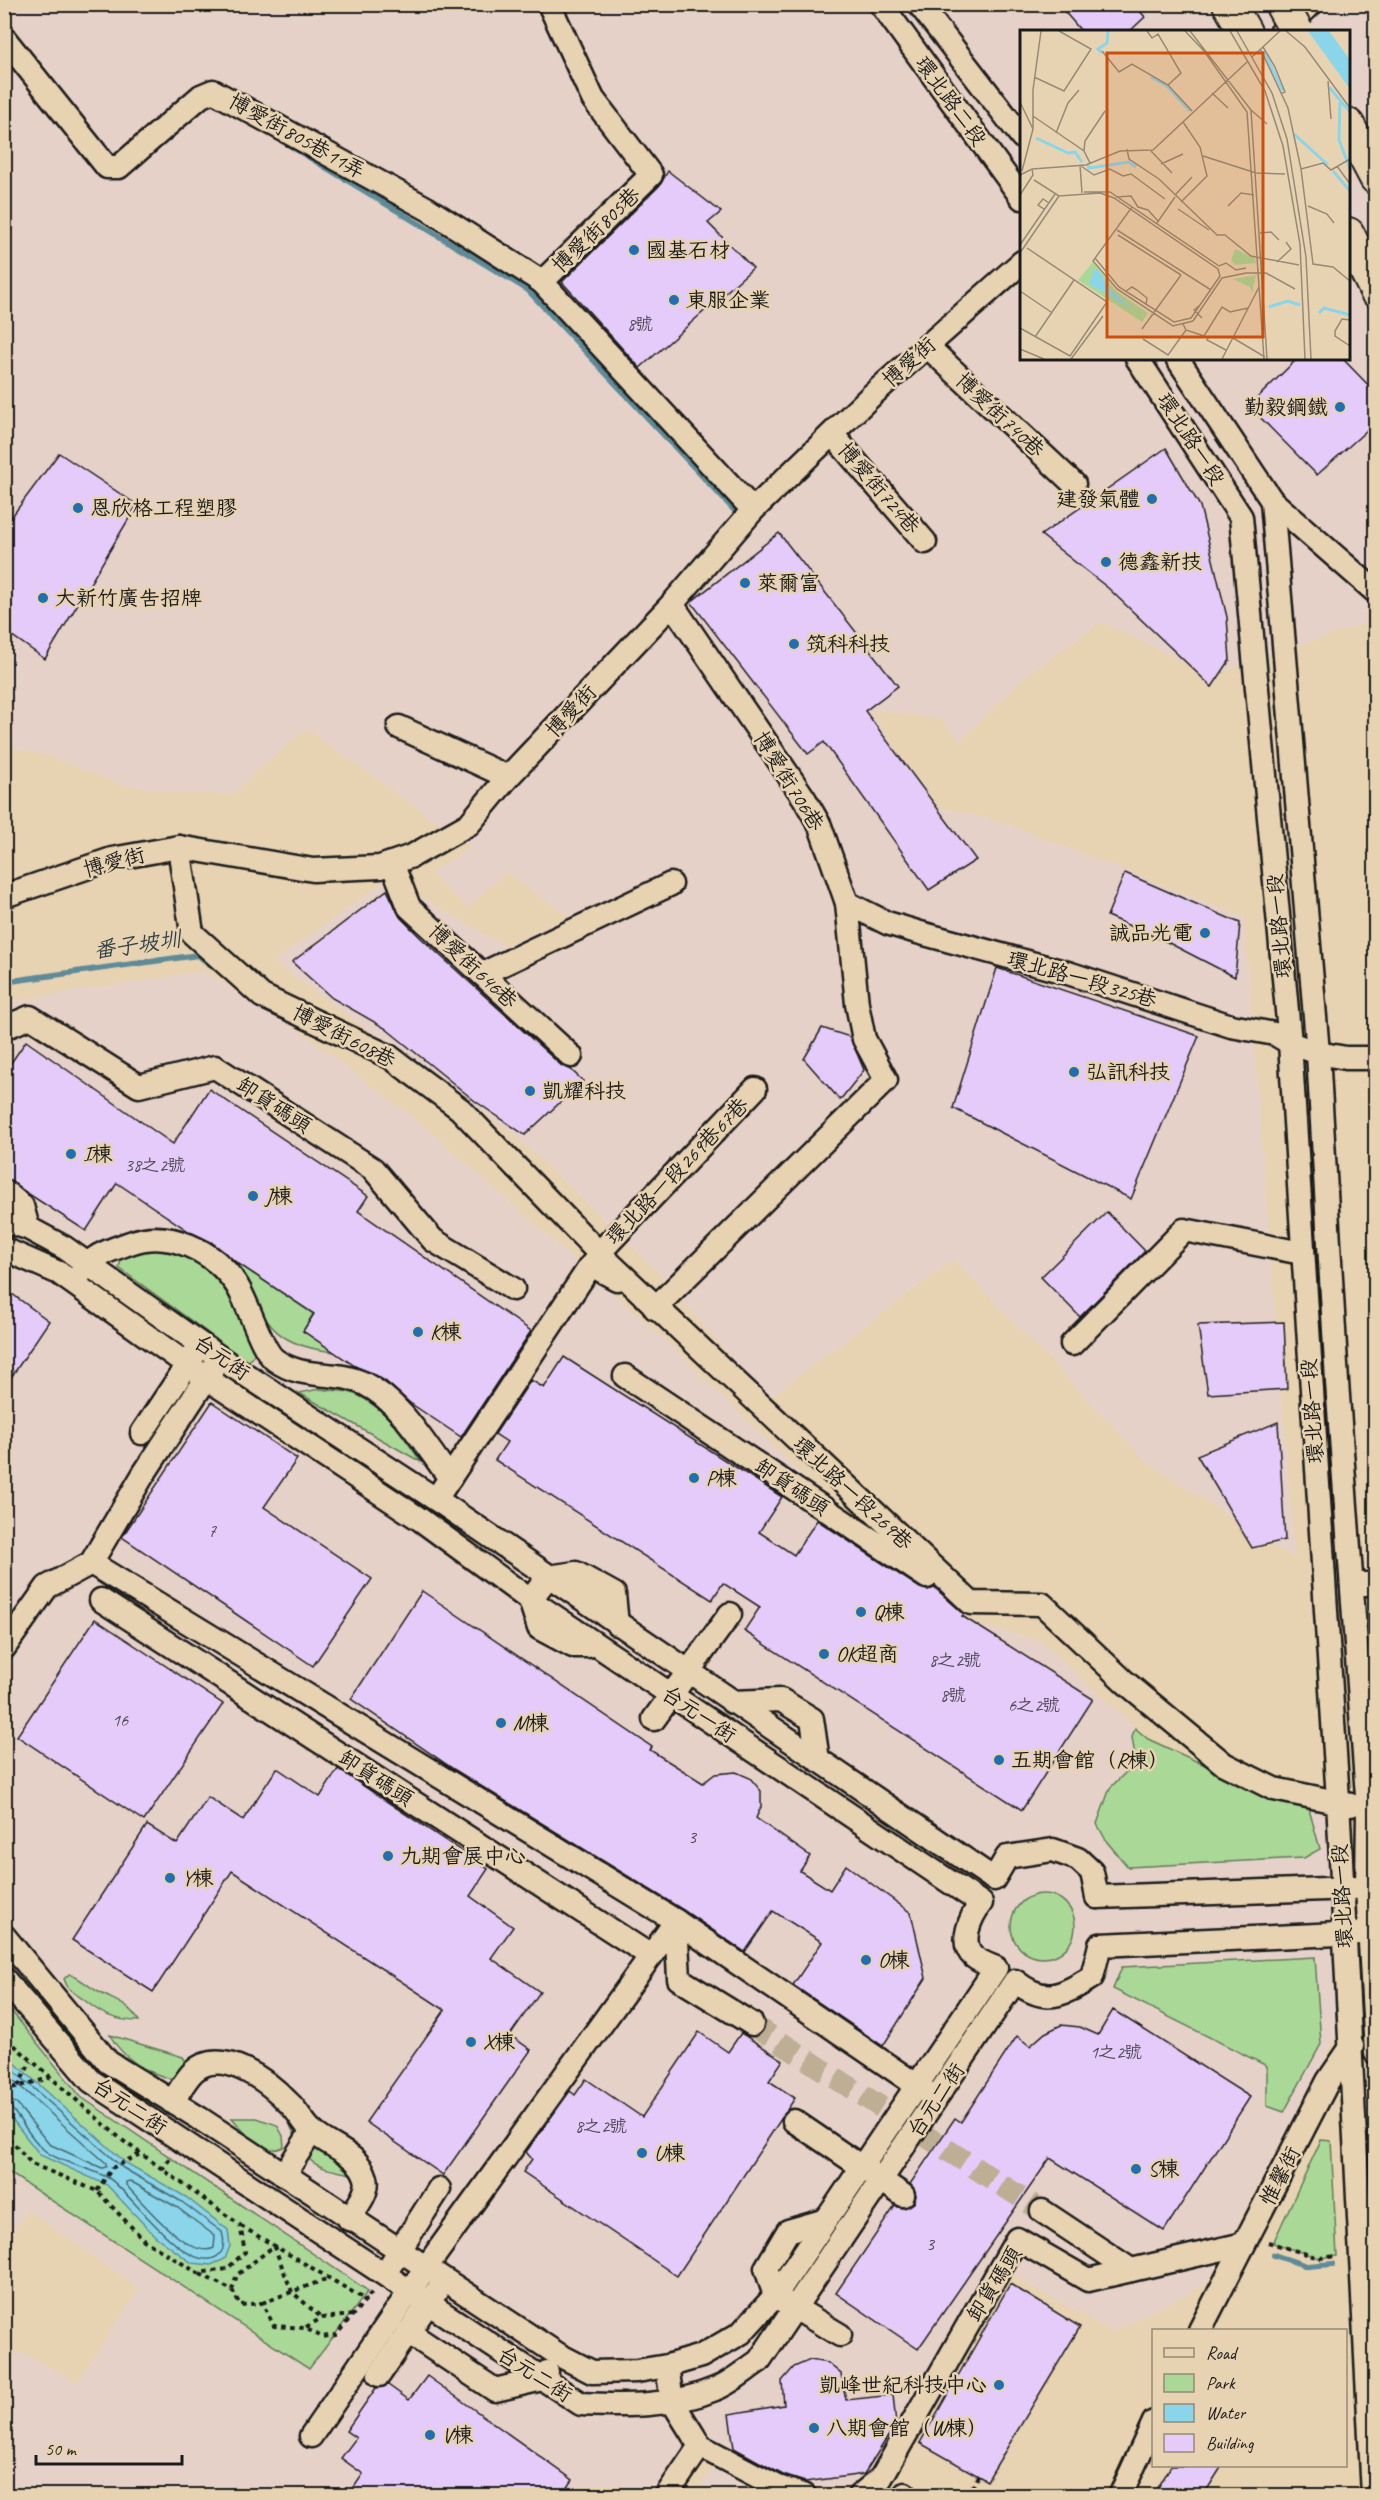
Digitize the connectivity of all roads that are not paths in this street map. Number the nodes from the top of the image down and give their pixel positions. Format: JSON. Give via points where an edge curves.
{"nodes":[{"id":1,"x":549,"y":4,"type":"edge"},
{"id":2,"x":881,"y":4,"type":"edge"},
{"id":3,"x":919,"y":4,"type":"edge"},
{"id":4,"x":1281,"y":4,"type":"edge"},
{"id":5,"x":1311,"y":4,"type":"edge"},
{"id":6,"x":1283,"y":30,"type":"edge"},
{"id":7,"x":1297,"y":30,"type":"edge"},
{"id":8,"x":4,"y":38,"type":"edge"},
{"id":9,"x":1350,"y":129,"type":"edge"},
{"id":10,"x":1020,"y":134,"type":"edge"},
{"id":11,"x":1376,"y":178,"type":"edge"},
{"id":12,"x":1020,"y":195,"type":"edge"},
{"id":13,"x":1350,"y":238,"type":"edge"},
{"id":14,"x":1020,"y":264,"type":"edge"},
{"id":15,"x":542,"y":282,"type":"junction"},
{"id":16,"x":1376,"y":291,"type":"edge"},
{"id":17,"x":927,"y":346,"type":"junction"},
{"id":18,"x":1138,"y":360,"type":"edge"},
{"id":19,"x":1178,"y":360,"type":"edge"},
{"id":20,"x":832,"y":434,"type":"junction"},
{"id":21,"x":1074,"y":484,"type":"dead end"},
{"id":22,"x":1272,"y":501,"type":"junction"},
{"id":23,"x":753,"y":510,"type":"junction"},
{"id":24,"x":926,"y":542,"type":"dead end"},
{"id":25,"x":1376,"y":592,"type":"edge"},
{"id":26,"x":672,"y":604,"type":"junction"},
{"id":27,"x":399,"y":727,"type":"dead end"},
{"id":28,"x":508,"y":777,"type":"junction"},
{"id":29,"x":179,"y":847,"type":"junction"},
{"id":30,"x":392,"y":863,"type":"junction"},
{"id":31,"x":671,"y":884,"type":"dead end"},
{"id":32,"x":4,"y":896,"type":"edge"},
{"id":33,"x":847,"y":903,"type":"junction"},
{"id":34,"x":482,"y":974,"type":"junction"},
{"id":35,"x":4,"y":1028,"type":"edge"},
{"id":36,"x":1290,"y":1043,"type":"junction"},
{"id":37,"x":1318,"y":1053,"type":"junction"},
{"id":38,"x":572,"y":1056,"type":"dead end"},
{"id":39,"x":1376,"y":1058,"type":"edge"},
{"id":40,"x":755,"y":1089,"type":"dead end"},
{"id":41,"x":4,"y":1191,"type":"edge"},
{"id":42,"x":4,"y":1221,"type":"edge"},
{"id":43,"x":28,"y":1228,"type":"junction"},
{"id":44,"x":4,"y":1249,"type":"edge"},
{"id":45,"x":599,"y":1253,"type":"junction"},
{"id":46,"x":1302,"y":1253,"type":"junction"},
{"id":47,"x":87,"y":1263,"type":"junction"},
{"id":48,"x":75,"y":1285,"type":"junction"},
{"id":49,"x":513,"y":1289,"type":"dead end"},
{"id":50,"x":639,"y":1292,"type":"junction"},
{"id":51,"x":655,"y":1308,"type":"junction"},
{"id":52,"x":202,"y":1343,"type":"junction"},
{"id":53,"x":1072,"y":1344,"type":"dead end"},
{"id":54,"x":220,"y":1358,"type":"junction"},
{"id":55,"x":188,"y":1363,"type":"junction"},
{"id":56,"x":282,"y":1365,"type":"junction"},
{"id":57,"x":625,"y":1376,"type":"dead end"},
{"id":58,"x":206,"y":1378,"type":"junction"},
{"id":59,"x":266,"y":1388,"type":"junction"},
{"id":60,"x":142,"y":1432,"type":"dead end"},
{"id":61,"x":450,"y":1478,"type":"junction"},
{"id":62,"x":436,"y":1500,"type":"junction"},
{"id":63,"x":421,"y":1520,"type":"junction"},
{"id":64,"x":91,"y":1563,"type":"junction"},
{"id":65,"x":548,"y":1577,"type":"junction"},
{"id":66,"x":1352,"y":1584,"type":"junction"},
{"id":67,"x":1376,"y":1584,"type":"edge"},
{"id":68,"x":959,"y":1592,"type":"junction"},
{"id":69,"x":101,"y":1600,"type":"dead end"},
{"id":70,"x":530,"y":1600,"type":"junction"},
{"id":71,"x":730,"y":1614,"type":"dead end"},
{"id":72,"x":4,"y":1648,"type":"edge"},
{"id":73,"x":688,"y":1673,"type":"junction"},
{"id":74,"x":672,"y":1695,"type":"junction"},
{"id":75,"x":732,"y":1702,"type":"junction"},
{"id":76,"x":654,"y":1719,"type":"dead end"},
{"id":77,"x":818,"y":1761,"type":"junction"},
{"id":78,"x":866,"y":1793,"type":"junction"},
{"id":79,"x":1338,"y":1800,"type":"junction"},
{"id":80,"x":1372,"y":1811,"type":"edge"},
{"id":81,"x":849,"y":1814,"type":"junction"},
{"id":82,"x":994,"y":1879,"type":"junction"},
{"id":83,"x":1341,"y":1888,"type":"junction"},
{"id":84,"x":1367,"y":1888,"type":"junction"},
{"id":85,"x":1098,"y":1897,"type":"junction"},
{"id":86,"x":981,"y":1903,"type":"junction"},
{"id":87,"x":676,"y":1921,"type":"junction"},
{"id":88,"x":1373,"y":1933,"type":"edge"},
{"id":89,"x":1345,"y":1934,"type":"junction"},
{"id":90,"x":4,"y":1936,"type":"edge"},
{"id":91,"x":1100,"y":1945,"type":"junction"},
{"id":92,"x":651,"y":1956,"type":"junction"},
{"id":93,"x":996,"y":1968,"type":"junction"},
{"id":94,"x":4,"y":1979,"type":"edge"},
{"id":95,"x":1015,"y":1981,"type":"junction"},
{"id":96,"x":752,"y":2024,"type":"tunnel mouth"},
{"id":97,"x":1375,"y":2044,"type":"edge"},
{"id":98,"x":1349,"y":2048,"type":"junction"},
{"id":99,"x":917,"y":2086,"type":"junction"},
{"id":100,"x":937,"y":2099,"type":"junction"},
{"id":101,"x":172,"y":2102,"type":"junction"},
{"id":102,"x":794,"y":2121,"type":"dead end"},
{"id":103,"x":312,"y":2131,"type":"junction"},
{"id":104,"x":861,"y":2168,"type":"junction"},
{"id":105,"x":284,"y":2175,"type":"junction"},
{"id":106,"x":882,"y":2181,"type":"junction"},
{"id":107,"x":439,"y":2189,"type":"dead end"},
{"id":108,"x":903,"y":2195,"type":"dead end"},
{"id":109,"x":1042,"y":2211,"type":"tunnel mouth"},
{"id":110,"x":349,"y":2219,"type":"junction"},
{"id":111,"x":1247,"y":2240,"type":"junction"},
{"id":112,"x":399,"y":2252,"type":"junction"},
{"id":113,"x":1131,"y":2270,"type":"junction"},
{"id":114,"x":434,"y":2274,"type":"junction"},
{"id":115,"x":384,"y":2275,"type":"junction"},
{"id":116,"x":775,"y":2296,"type":"junction"},
{"id":117,"x":418,"y":2298,"type":"junction"},
{"id":118,"x":796,"y":2310,"type":"junction"},
{"id":119,"x":1201,"y":2329,"type":"edge"},
{"id":120,"x":408,"y":2332,"type":"junction"},
{"id":121,"x":840,"y":2335,"type":"dead end"},
{"id":122,"x":559,"y":2355,"type":"junction"},
{"id":123,"x":667,"y":2366,"type":"junction"},
{"id":124,"x":379,"y":2375,"type":"dead end"},
{"id":125,"x":542,"y":2379,"type":"junction"},
{"id":126,"x":672,"y":2401,"type":"junction"},
{"id":127,"x":1152,"y":2426,"type":"edge"},
{"id":128,"x":310,"y":2436,"type":"dead end"},
{"id":129,"x":700,"y":2446,"type":"junction"},
{"id":130,"x":666,"y":2496,"type":"edge"},
{"id":131,"x":805,"y":2496,"type":"edge"},
{"id":132,"x":859,"y":2496,"type":"edge"},
{"id":133,"x":1120,"y":2496,"type":"edge"},
{"id":134,"x":1373,"y":2496,"type":"edge"}],
"edges":[{"from":1,"to":15,"type":"street","name":"博愛街805巷","via":[[593,99],[651,175]]},
{"from":2,"to":12,"type":"street","name":"環北路二段"},
{"from":3,"to":10,"type":"street","name":"環北路二段"},
{"from":4,"to":7,"type":"highway","bridge":true},
{"from":5,"to":6,"type":"street"},
{"from":8,"to":15,"type":"street","name":"博愛街805巷11弄","via":[[107,167],[119,167],[201,96],[213,91],[428,209]]},
{"from":9,"to":11,"type":"highway"},
{"from":13,"to":16,"type":"highway"},
{"from":14,"to":17,"type":"street","name":"博愛街"},
{"from":15,"to":23,"type":"street","name":"博愛街805巷"},
{"from":17,"to":20,"type":"street","name":"博愛街"},
{"from":17,"to":21,"type":"street","name":"博愛街740巷"},
{"from":18,"to":36,"type":"street","name":"環北路一段","via":[[1241,518]]},
{"from":19,"to":22,"type":"street","name":"環北路一段"},
{"from":20,"to":23,"type":"street","name":"博愛街"},
{"from":20,"to":24,"type":"street","name":"博愛街724巷"},
{"from":22,"to":25,"type":"street"},
{"from":22,"to":37,"type":"street","name":"環北路一段"},
{"from":23,"to":26,"type":"street","name":"博愛街"},
{"from":26,"to":28,"type":"street","name":"博愛街"},
{"from":26,"to":33,"type":"street","name":"博愛街706巷","via":[[804,798],[820,826]]},
{"from":27,"to":28,"type":"street"},
{"from":28,"to":30,"type":"street","name":"博愛街","via":[[469,824]]},
{"from":29,"to":30,"type":"street","name":"博愛街","via":[[314,870]]},
{"from":29,"to":32,"type":"street","name":"博愛街","via":[[112,859]]},
{"from":29,"to":45,"type":"street","name":"博愛街608巷","via":[[192,933],[262,996],[390,1057],[460,1109]]},
{"from":30,"to":34,"type":"street","name":"博愛街646巷","via":[[410,907]]},
{"from":31,"to":34,"type":"street"},
{"from":33,"to":36,"type":"street","name":"環北路一段325巷","via":[[917,932],[1068,973],[1231,1026],[1275,1034]]},
{"from":33,"to":51,"type":"street","name":"博愛街706巷","via":[[864,1039],[886,1080]]},
{"from":34,"to":38,"type":"street","name":"博愛街646巷"},
{"from":35,"to":49,"type":"street","name":"卸貨碼頭","via":[[30,1017],[139,1086],[215,1067],[373,1169],[433,1240]]},
{"from":36,"to":37,"type":"street","name":"環北路一段325巷"},
{"from":36,"to":46,"type":"street","name":"環北路一段"},
{"from":37,"to":39,"type":"street","name":"環北路一段325巷"},
{"from":37,"to":66,"type":"street","name":"環北路一段"},
{"from":40,"to":45,"type":"street","name":"環北路一段269巷67巷"},
{"from":41,"to":43,"type":"street","via":[[22,1206]]},
{"from":42,"to":43,"type":"street","name":"台元街"},
{"from":43,"to":47,"type":"street","name":"台元街"},
{"from":44,"to":48,"type":"street","name":"台元街","via":[[59,1273]]},
{"from":45,"to":50,"type":"street","name":"博愛街608巷"},
{"from":46,"to":53,"type":"street","via":[[1184,1230]]},
{"from":46,"to":79,"type":"street","name":"環北路一段"},
{"from":47,"to":48,"type":"street"},
{"from":47,"to":52,"type":"street","name":"台元街"},
{"from":47,"to":56,"type":"street","via":[[136,1240],[172,1238],[210,1257],[236,1283],[272,1358]]},
{"from":48,"to":55,"type":"street","name":"台元街"},
{"from":50,"to":51,"type":"street","name":"博愛街608巷"},
{"from":50,"to":61,"type":"street","via":[[591,1265]]},
{"from":51,"to":68,"type":"street","name":"環北路一段269巷"},
{"from":52,"to":54,"type":"street","name":"台元街"},
{"from":52,"to":55,"type":"street"},
{"from":54,"to":58,"type":"street"},
{"from":54,"to":59,"type":"street","name":"台元街"},
{"from":55,"to":58,"type":"street","name":"台元街"},
{"from":55,"to":60,"type":"street"},
{"from":56,"to":59,"type":"street"},
{"from":56,"to":61,"type":"street","via":[[296,1373],[333,1375],[365,1384],[397,1409]]},
{"from":57,"to":68,"type":"street","name":"卸貨碼頭","via":[[953,1594]]},
{"from":58,"to":63,"type":"street","name":"台元街"},
{"from":58,"to":64,"type":"street"},
{"from":59,"to":62,"type":"street","name":"台元街"},
{"from":61,"to":62,"type":"street"},
{"from":62,"to":63,"type":"street"},
{"from":62,"to":65,"type":"street","name":"台元一街"},
{"from":63,"to":70,"type":"street"},
{"from":64,"to":72,"type":"street","via":[[47,1587]]},
{"from":64,"to":87,"type":"street"},
{"from":65,"to":70,"type":"street"},
{"from":65,"to":73,"type":"street","name":"台元一街"},
{"from":66,"to":67,"type":"street"},
{"from":66,"to":80,"type":"street","name":"環北路一段"},
{"from":68,"to":79,"type":"street","name":"環北路一段269巷","via":[[970,1603],[1042,1604],[1125,1682],[1224,1764],[1274,1789]]},
{"from":69,"to":92,"type":"street","name":"卸貨碼頭"},
{"from":70,"to":74,"type":"street","name":"台元一街","via":[[539,1628],[573,1646],[599,1646]]},
{"from":71,"to":73,"type":"street"},
{"from":73,"to":74,"type":"street"},
{"from":73,"to":75,"type":"street","name":"台元一街"},
{"from":74,"to":76,"type":"street"},
{"from":74,"to":81,"type":"street","name":"台元一街"},
{"from":75,"to":77,"type":"street","name":"台元一街"},
{"from":75,"to":77,"type":"street","via":[[782,1700],[812,1719]]},
{"from":77,"to":78,"type":"street","name":"台元一街"},
{"from":78,"to":81,"type":"street"},
{"from":78,"to":82,"type":"street","name":"台元一街"},
{"from":79,"to":80,"type":"street","name":"環北路一段269巷"},
{"from":79,"to":83,"type":"street","name":"環北路一段"},
{"from":80,"to":84,"type":"street","name":"環北路一段"},
{"from":81,"to":86,"type":"street","name":"台元一街"},
{"from":82,"to":85,"type":"street","via":[[1025,1863],[1045,1862],[1065,1866],[1082,1877]]},
{"from":82,"to":86,"type":"street"},
{"from":83,"to":84,"type":"street"},
{"from":83,"to":85,"type":"street"},
{"from":83,"to":89,"type":"street","name":"環北路一段"},
{"from":84,"to":88,"type":"street","name":"環北路一段"},
{"from":85,"to":91,"type":"street","via":[[1102,1912]]},
{"from":86,"to":93,"type":"street","via":[[977,1923],[980,1944]]},
{"from":87,"to":92,"type":"street"},
{"from":87,"to":96,"type":"street","via":[[679,1979]]},
{"from":87,"to":99,"type":"street"},
{"from":88,"to":89,"type":"street"},
{"from":88,"to":97,"type":"street","name":"環北路一段"},
{"from":89,"to":91,"type":"street"},
{"from":89,"to":98,"type":"street","name":"環北路一段"},
{"from":90,"to":101,"type":"street","name":"台元二街","via":[[108,2062]]},
{"from":91,"to":95,"type":"street","via":[[1085,1968],[1068,1981],[1047,1986]]},
{"from":92,"to":114,"type":"street"},
{"from":93,"to":95,"type":"street"},
{"from":93,"to":99,"type":"street","name":"台元二街"},
{"from":94,"to":115,"type":"street","name":"台元二街","via":[[91,2081]]},
{"from":95,"to":100,"type":"street","name":"台元二街"},
{"from":97,"to":98,"type":"street","name":"惟馨街"},
{"from":98,"to":111,"type":"street","name":"惟馨街","via":[[1328,2081]]},
{"from":98,"to":134,"type":"street","name":"環北路一段"},
{"from":99,"to":100,"type":"street"},
{"from":99,"to":104,"type":"street","name":"台元二街"},
{"from":100,"to":106,"type":"street","name":"台元二街"},
{"from":101,"to":103,"type":"street","via":[[194,2071],[218,2063],[239,2067],[290,2103]]},
{"from":101,"to":105,"type":"street","name":"台元二街"},
{"from":102,"to":104,"type":"street"},
{"from":103,"to":105,"type":"street"},
{"from":103,"to":110,"type":"street","via":[[352,2157],[362,2169],[366,2186]]},
{"from":104,"to":106,"type":"street"},
{"from":104,"to":116,"type":"street","name":"台元二街"},
{"from":105,"to":110,"type":"street","name":"台元二街"},
{"from":106,"to":108,"type":"street"},
{"from":106,"to":118,"type":"street","name":"台元二街"},
{"from":107,"to":112,"type":"street"},
{"from":109,"to":113,"type":"street"},
{"from":110,"to":112,"type":"street","name":"台元二街"},
{"from":111,"to":113,"type":"street","name":"卸貨碼頭"},
{"from":111,"to":119,"type":"street","name":"惟馨街"},
{"from":112,"to":114,"type":"street","name":"台元二街"},
{"from":112,"to":115,"type":"street"},
{"from":113,"to":132,"type":"street","name":"卸貨碼頭","via":[[1088,2280],[1017,2239],[881,2478]]},
{"from":114,"to":117,"type":"street"},
{"from":114,"to":122,"type":"street","name":"台元二街"},
{"from":115,"to":117,"type":"street","name":"台元二街"},
{"from":116,"to":118,"type":"street"},
{"from":116,"to":123,"type":"street","name":"台元二街","via":[[741,2333],[701,2356]]},
{"from":117,"to":120,"type":"street"},
{"from":117,"to":125,"type":"street","name":"台元二街"},
{"from":117,"to":128,"type":"street"},
{"from":118,"to":121,"type":"street"},
{"from":118,"to":126,"type":"street","name":"台元二街","via":[[759,2361],[716,2389]]},
{"from":120,"to":124,"type":"street"},
{"from":120,"to":125,"type":"street","via":[[495,2390]]},
{"from":122,"to":123,"type":"street","name":"台元二街","via":[[592,2372],[637,2372]]},
{"from":122,"to":125,"type":"street"},
{"from":123,"to":126,"type":"street"},
{"from":125,"to":126,"type":"street","name":"台元二街","via":[[581,2404],[635,2406]]},
{"from":126,"to":129,"type":"street"},
{"from":127,"to":133,"type":"street"},
{"from":129,"to":130,"type":"street"},
{"from":129,"to":131,"type":"street","via":[[778,2487]]}]}
